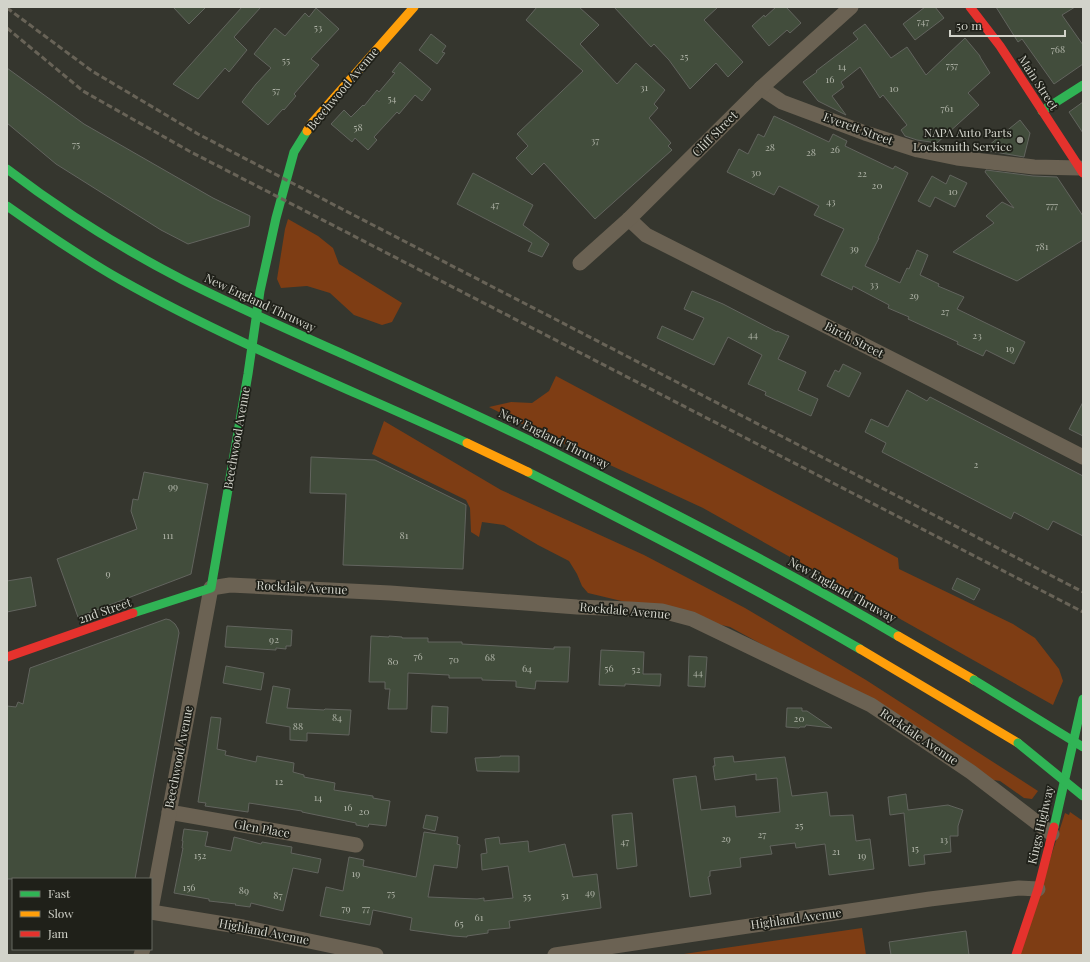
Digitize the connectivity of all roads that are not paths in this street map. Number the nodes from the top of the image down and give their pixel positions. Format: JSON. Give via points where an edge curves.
{"nodes":[{"id":1,"x":414,"y":7,"type":"edge"},
{"id":2,"x":851,"y":7,"type":"edge"},
{"id":3,"x":970,"y":7,"type":"edge"},
{"id":4,"x":1083,"y":84,"type":"edge"},
{"id":5,"x":760,"y":88,"type":"junction"},
{"id":6,"x":1042,"y":111,"type":"junction"},
{"id":7,"x":7,"y":169,"type":"edge"},
{"id":8,"x":1082,"y":171,"type":"edge"},
{"id":9,"x":7,"y":206,"type":"edge"},
{"id":10,"x":629,"y":219,"type":"junction"},
{"id":11,"x":580,"y":262,"type":"dead end"},
{"id":12,"x":1083,"y":457,"type":"edge"},
{"id":13,"x":211,"y":588,"type":"junction"},
{"id":14,"x":7,"y":658,"type":"edge"},
{"id":15,"x":1083,"y":699,"type":"edge"},
{"id":16,"x":1018,"y":743,"type":"junction"},
{"id":17,"x":1083,"y":747,"type":"edge"},
{"id":18,"x":1078,"y":780,"type":"dead end"},
{"id":19,"x":1083,"y":796,"type":"edge"},
{"id":20,"x":169,"y":812,"type":"junction"},
{"id":21,"x":1052,"y":834,"type":"junction"},
{"id":22,"x":356,"y":845,"type":"dead end"},
{"id":23,"x":1038,"y":889,"type":"junction"},
{"id":24,"x":152,"y":906,"type":"edge"},
{"id":25,"x":152,"y":911,"type":"edge"},
{"id":26,"x":376,"y":955,"type":"edge"},
{"id":27,"x":555,"y":955,"type":"edge"},
{"id":28,"x":1016,"y":955,"type":"edge"}],
"edges":[{"from":1,"to":13,"type":"main road","name":"Beechwood Avenue","via":[[312,123],[294,152],[260,290]]},
{"from":2,"to":5,"type":"street","name":"Cliff Street"},
{"from":3,"to":6,"type":"main road","name":"Main Street","via":[[1000,46]]},
{"from":4,"to":6,"type":"main road"},
{"from":5,"to":8,"type":"street","name":"Everett Street","via":[[782,102],[918,150],[957,158]]},
{"from":5,"to":10,"type":"street","name":"Cliff Street"},
{"from":6,"to":8,"type":"main road","name":"Main Street"},
{"from":7,"to":17,"type":"main road","name":"New England Thruway","bridge":true,"via":[[85,224],[184,281],[388,374],[673,512],[864,616]]},
{"from":9,"to":16,"type":"main road","bridge":true,"via":[[92,263],[171,307],[528,472],[659,539],[862,650]]},
{"from":10,"to":11,"type":"street","name":"Cliff Street"},
{"from":10,"to":12,"type":"street","name":"Birch Street","via":[[646,235]]},
{"from":13,"to":14,"type":"main road","name":"2nd Street"},
{"from":13,"to":20,"type":"street","name":"Beechwood Avenue"},
{"from":13,"to":21,"type":"street","name":"Rockdale Avenue","via":[[230,585],[390,593],[662,611],[692,619],[871,705],[971,772]]},
{"from":15,"to":21,"type":"main road","name":"Kings Highway"},
{"from":16,"to":18,"type":"main road","bridge":true},
{"from":16,"to":19,"type":"main road","bridge":true},
{"from":20,"to":22,"type":"street","name":"Glen Place"},
{"from":20,"to":24,"type":"street","name":"Beechwood Avenue"},
{"from":21,"to":23,"type":"main road","name":"Kings Highway"},
{"from":23,"to":27,"type":"street","name":"Highland Avenue","via":[[1019,888],[930,899]]},
{"from":23,"to":28,"type":"main road","name":"Kings Highway"},
{"from":25,"to":26,"type":"street","name":"Highland Avenue"}]}
